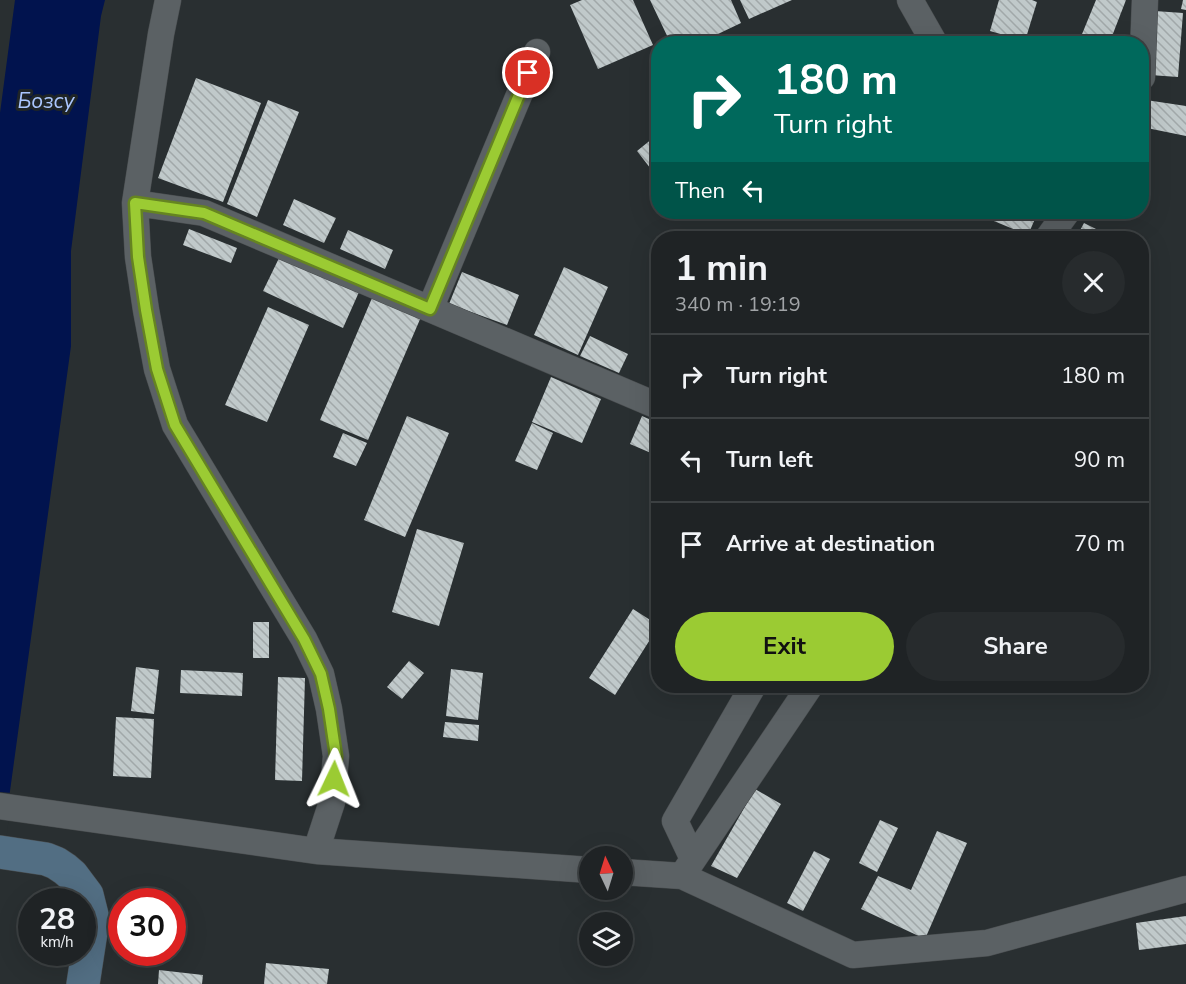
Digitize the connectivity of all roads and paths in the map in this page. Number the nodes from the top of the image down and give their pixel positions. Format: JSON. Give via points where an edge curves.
{"nodes":[{"id":1,"x":168,"y":0,"type":"edge"},
{"id":2,"x":910,"y":0,"type":"edge"},
{"id":3,"x":1145,"y":0,"type":"edge"},
{"id":4,"x":930,"y":36,"type":"edge"},
{"id":5,"x":1144,"y":36,"type":"edge"},
{"id":6,"x":537,"y":52,"type":"dead end"},
{"id":7,"x":135,"y":203,"type":"junction"},
{"id":8,"x":1063,"y":219,"type":"edge"},
{"id":9,"x":1053,"y":231,"type":"edge"},
{"id":10,"x":430,"y":309,"type":"junction"},
{"id":11,"x":651,"y":403,"type":"edge"},
{"id":12,"x":749,"y":693,"type":"edge"},
{"id":13,"x":805,"y":693,"type":"edge"},
{"id":14,"x":0,"y":806,"type":"edge"},
{"id":15,"x":316,"y":851,"type":"junction"},
{"id":16,"x":0,"y":852,"type":"edge"},
{"id":17,"x":688,"y":867,"type":"junction"},
{"id":18,"x":579,"y":869,"type":"edge"},
{"id":19,"x":633,"y":871,"type":"edge"},
{"id":20,"x":1186,"y":889,"type":"edge"},
{"id":21,"x":83,"y":984,"type":"edge"}],
"edges":[{"from":1,"to":7,"type":"street"},
{"from":2,"to":4,"type":"street"},
{"from":3,"to":5,"type":"street"},
{"from":6,"to":10,"type":"street"},
{"from":7,"to":10,"type":"street","via":[[204,213]]},
{"from":7,"to":15,"type":"street","via":[[146,310],[157,369],[175,425],[304,639],[321,674],[336,756],[332,802]]},
{"from":8,"to":9,"type":"street"},
{"from":10,"to":11,"type":"street"},
{"from":12,"to":17,"type":"street","via":[[675,821]]},
{"from":13,"to":17,"type":"street"},
{"from":14,"to":15,"type":"street"},
{"from":15,"to":18,"type":"street"},
{"from":16,"to":21,"type":"main road","via":[[46,859],[65,869],[81,885],[93,919]]},
{"from":17,"to":19,"type":"street"},
{"from":17,"to":20,"type":"street","via":[[853,956],[987,943]]}]}
